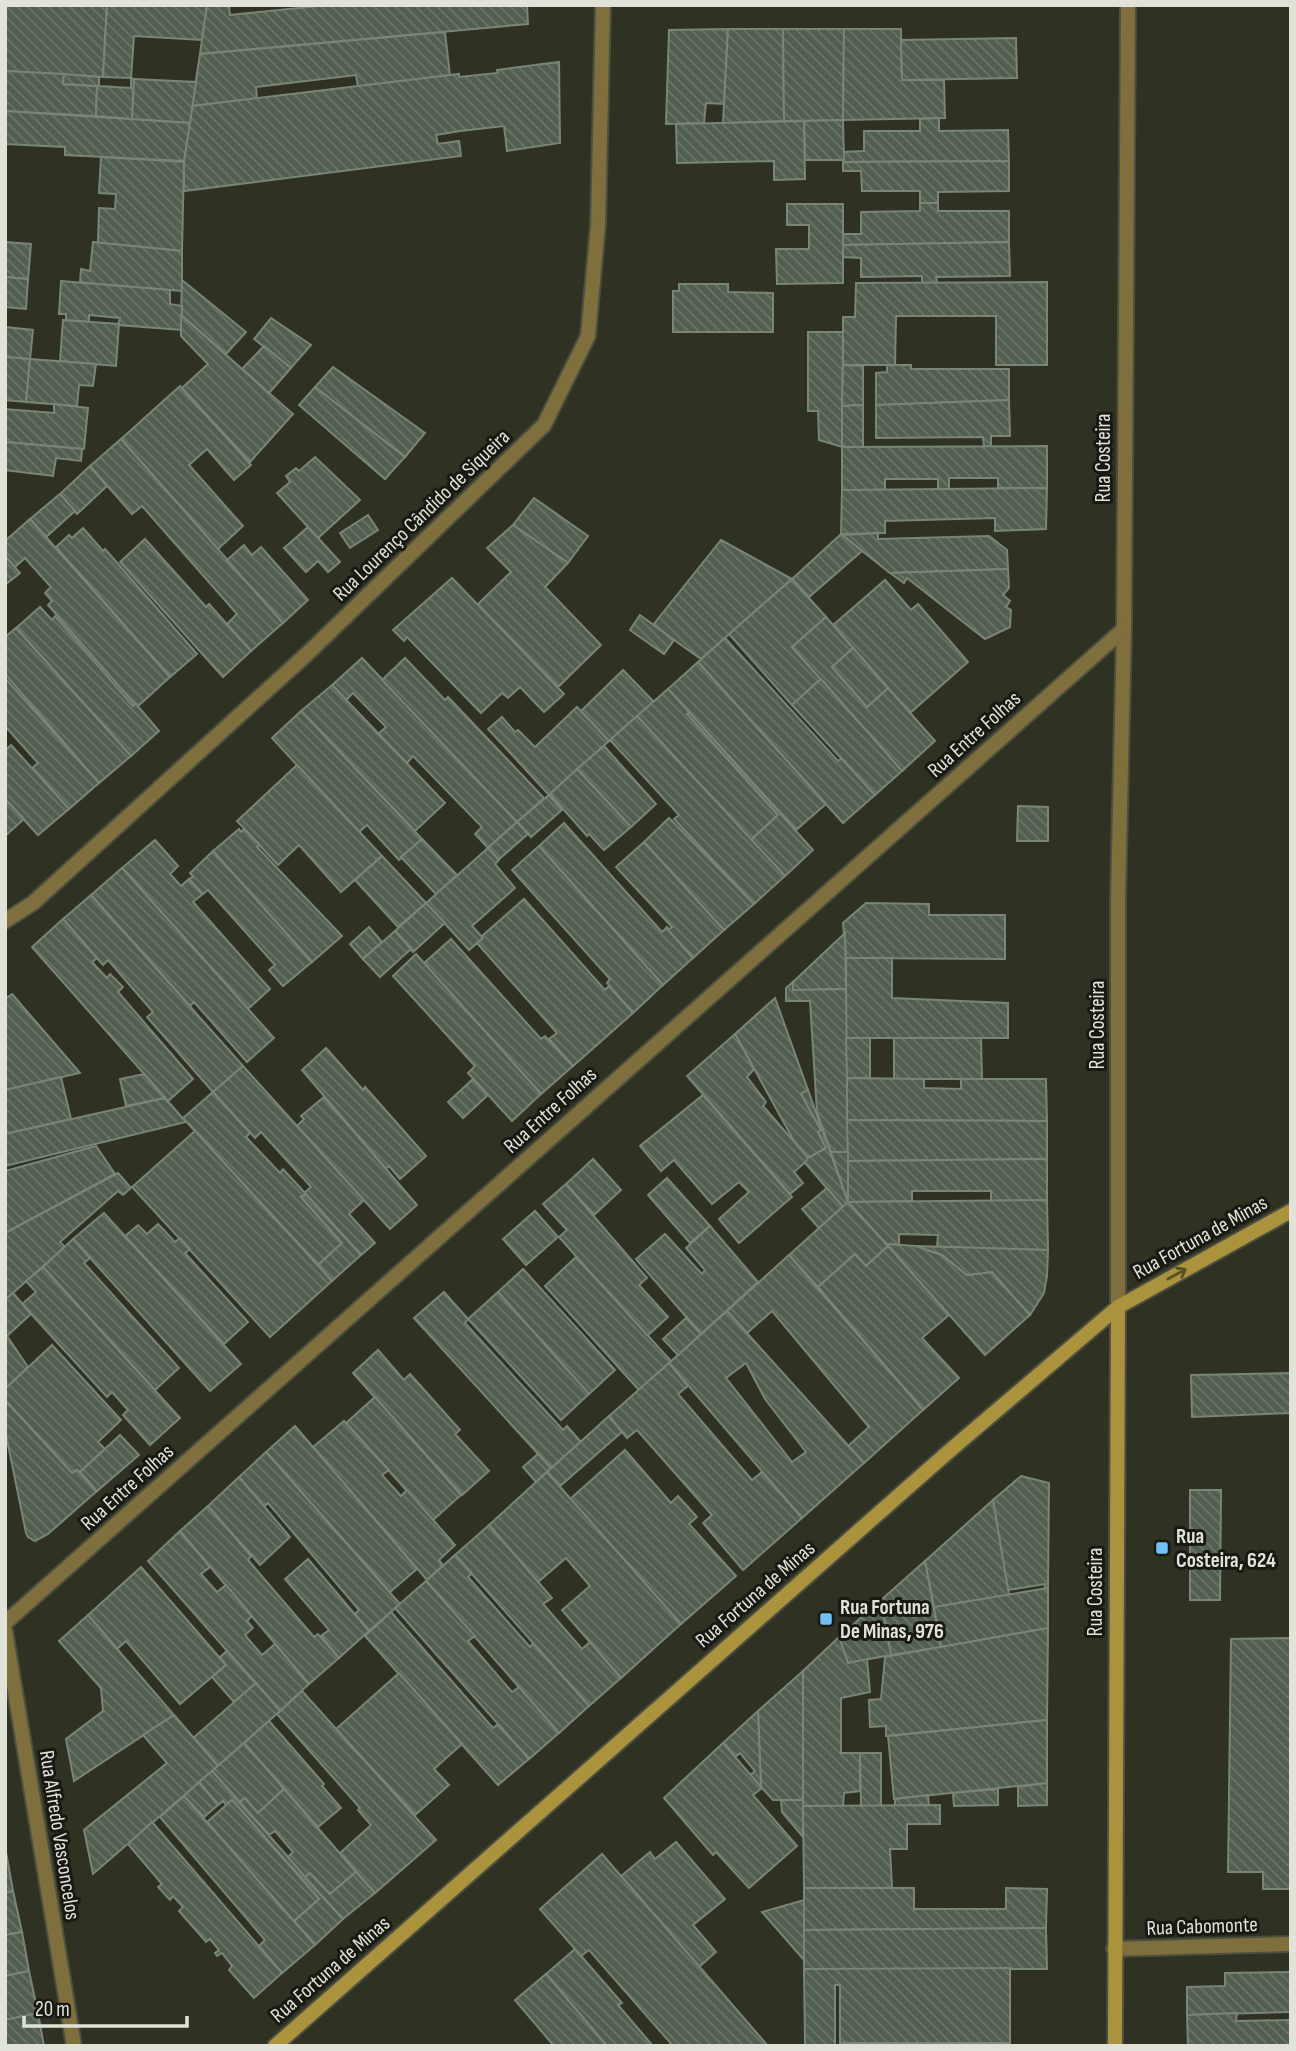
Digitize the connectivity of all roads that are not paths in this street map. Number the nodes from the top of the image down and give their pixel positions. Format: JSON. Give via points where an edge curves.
{"nodes":[{"id":1,"x":603,"y":5,"type":"edge"},
{"id":2,"x":1128,"y":5,"type":"edge"},
{"id":3,"x":1124,"y":629,"type":"junction"},
{"id":4,"x":5,"y":921,"type":"edge"},
{"id":5,"x":1291,"y":1211,"type":"edge"},
{"id":6,"x":1118,"y":1307,"type":"junction"},
{"id":7,"x":5,"y":1623,"type":"edge"},
{"id":8,"x":5,"y":1631,"type":"edge"},
{"id":9,"x":1291,"y":1944,"type":"edge"},
{"id":10,"x":1114,"y":1949,"type":"junction"},
{"id":11,"x":74,"y":2046,"type":"edge"},
{"id":12,"x":275,"y":2046,"type":"edge"},
{"id":13,"x":1115,"y":2046,"type":"edge"}],
"edges":[{"from":1,"to":4,"type":"street","name":"Rua Lourenço Cândido de Siqueira","via":[[597,224],[588,336],[544,425],[308,653],[33,903]]},
{"from":2,"to":3,"type":"street","name":"Rua Costeira"},
{"from":3,"to":6,"type":"street","name":"Rua Costeira","via":[[1118,899]]},
{"from":3,"to":7,"type":"street","name":"Rua Entre Folhas"},
{"from":6,"to":5,"type":"street","name":"Rua Fortuna de Minas","one_way":true},
{"from":6,"to":10,"type":"street","name":"Rua Costeira"},
{"from":6,"to":12,"type":"street","name":"Rua Fortuna de Minas"},
{"from":8,"to":11,"type":"street","name":"Rua Alfredo Vasconcelos"},
{"from":9,"to":10,"type":"street","name":"Rua Cabomonte"},
{"from":10,"to":13,"type":"street","name":"Rua Costeira"}]}
